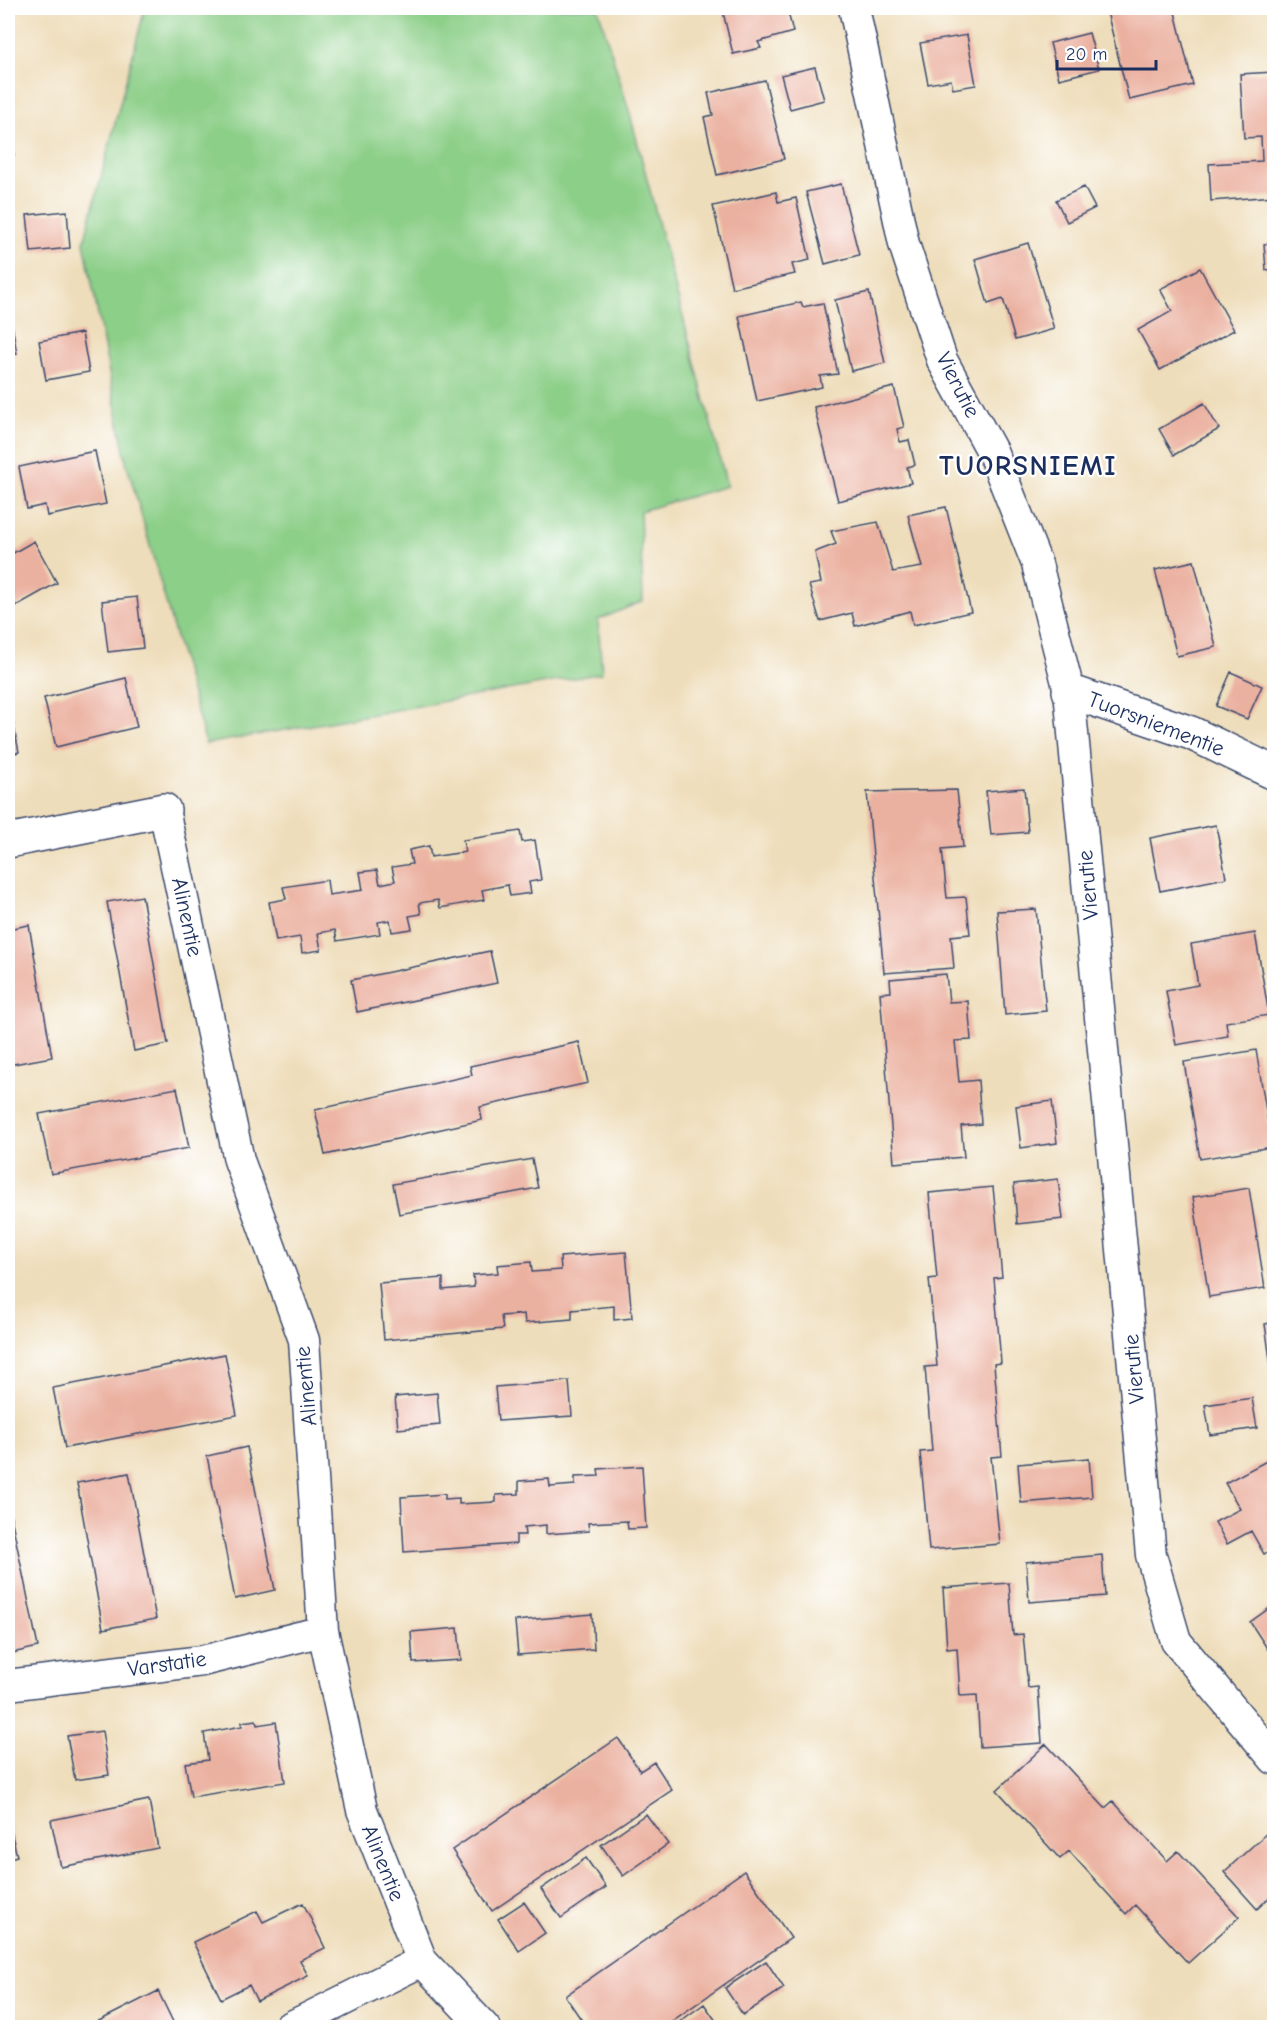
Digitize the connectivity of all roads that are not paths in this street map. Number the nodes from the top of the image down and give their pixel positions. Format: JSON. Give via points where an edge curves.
{"nodes":[{"id":1,"x":854,"y":8,"type":"edge"},
{"id":2,"x":1069,"y":691,"type":"junction"},
{"id":3,"x":1275,"y":773,"type":"edge"},
{"id":4,"x":164,"y":810,"type":"joint"},
{"id":5,"x":8,"y":841,"type":"edge"},
{"id":6,"x":323,"y":1630,"type":"junction"},
{"id":7,"x":8,"y":1685,"type":"edge"},
{"id":8,"x":1275,"y":1759,"type":"edge"},
{"id":9,"x":422,"y":1961,"type":"junction"},
{"id":10,"x":288,"y":2028,"type":"edge"},
{"id":11,"x":485,"y":2028,"type":"edge"}],
"edges":[{"from":1,"to":2,"type":"street","name":"Vierutie","via":[[904,244],[942,360],[993,453],[1037,564]]},
{"from":2,"to":3,"type":"street","name":"Tuorsniementie","via":[[1191,732]]},
{"from":2,"to":8,"type":"street","name":"Vierutie","via":[[1151,1555],[1176,1641]]},
{"from":4,"to":5,"type":"street","name":"Alinentie"},
{"from":4,"to":6,"type":"street","name":"Alinentie","via":[[239,1160],[304,1340]]},
{"from":6,"to":7,"type":"street","name":"Varstatie","via":[[202,1661]]},
{"from":6,"to":9,"type":"street","name":"Alinentie","via":[[362,1810]]},
{"from":9,"to":10,"type":"street"},
{"from":9,"to":11,"type":"street","name":"Alinentie"}]}
